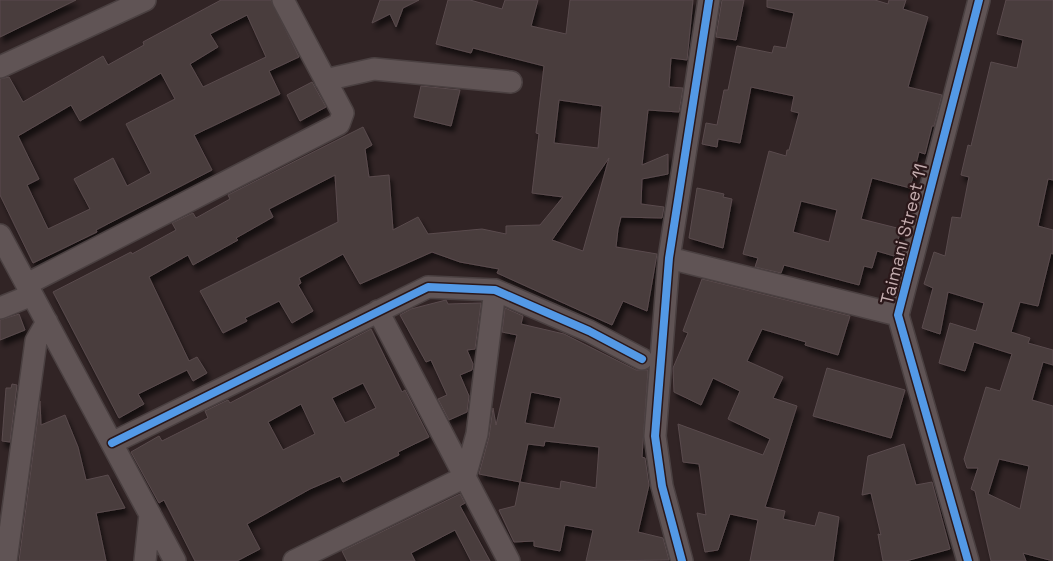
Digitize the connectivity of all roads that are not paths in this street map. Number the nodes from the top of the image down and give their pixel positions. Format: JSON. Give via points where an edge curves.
{"nodes":[{"id":1,"x":145,"y":0,"type":"edge"},
{"id":2,"x":283,"y":0,"type":"edge"},
{"id":3,"x":709,"y":0,"type":"edge"},
{"id":4,"x":979,"y":0,"type":"edge"},
{"id":5,"x":0,"y":67,"type":"edge"},
{"id":6,"x":325,"y":80,"type":"junction"},
{"id":7,"x":511,"y":82,"type":"dead end"},
{"id":8,"x":0,"y":234,"type":"edge"},
{"id":9,"x":669,"y":258,"type":"junction"},
{"id":10,"x":29,"y":290,"type":"junction"},
{"id":11,"x":495,"y":290,"type":"junction"},
{"id":12,"x":0,"y":308,"type":"edge"},
{"id":13,"x":378,"y":311,"type":"junction"},
{"id":14,"x":898,"y":315,"type":"junction"},
{"id":15,"x":47,"y":322,"type":"junction"},
{"id":16,"x":642,"y":359,"type":"dead end"},
{"id":17,"x":112,"y":444,"type":"junction"},
{"id":18,"x":465,"y":477,"type":"junction"},
{"id":19,"x":150,"y":514,"type":"junction"},
{"id":20,"x":6,"y":561,"type":"edge"},
{"id":21,"x":144,"y":561,"type":"edge"},
{"id":22,"x":175,"y":561,"type":"edge"},
{"id":23,"x":294,"y":561,"type":"edge"},
{"id":24,"x":509,"y":561,"type":"edge"},
{"id":25,"x":682,"y":561,"type":"edge"},
{"id":26,"x":968,"y":561,"type":"edge"}],
"edges":[{"from":1,"to":5,"type":"street"},
{"from":2,"to":6,"type":"street"},
{"from":3,"to":9,"type":"street"},
{"from":4,"to":14,"type":"street","name":"Taimani Street 11"},
{"from":6,"to":7,"type":"street","via":[[374,69]]},
{"from":6,"to":10,"type":"street","via":[[343,112],[339,124]]},
{"from":8,"to":10,"type":"street"},
{"from":9,"to":14,"type":"street"},
{"from":9,"to":25,"type":"street","via":[[655,436],[662,486]]},
{"from":10,"to":12,"type":"street"},
{"from":10,"to":15,"type":"street"},
{"from":11,"to":13,"type":"street","via":[[428,287]]},
{"from":11,"to":16,"type":"street","via":[[589,331]]},
{"from":11,"to":18,"type":"street","via":[[477,434]]},
{"from":13,"to":17,"type":"street"},
{"from":13,"to":18,"type":"street"},
{"from":14,"to":26,"type":"street","name":"Taimani Street 11"},
{"from":15,"to":17,"type":"street"},
{"from":15,"to":20,"type":"street","via":[[36,341]]},
{"from":17,"to":19,"type":"street"},
{"from":18,"to":23,"type":"street"},
{"from":18,"to":24,"type":"street"},
{"from":19,"to":21,"type":"street"},
{"from":19,"to":22,"type":"street"}]}
